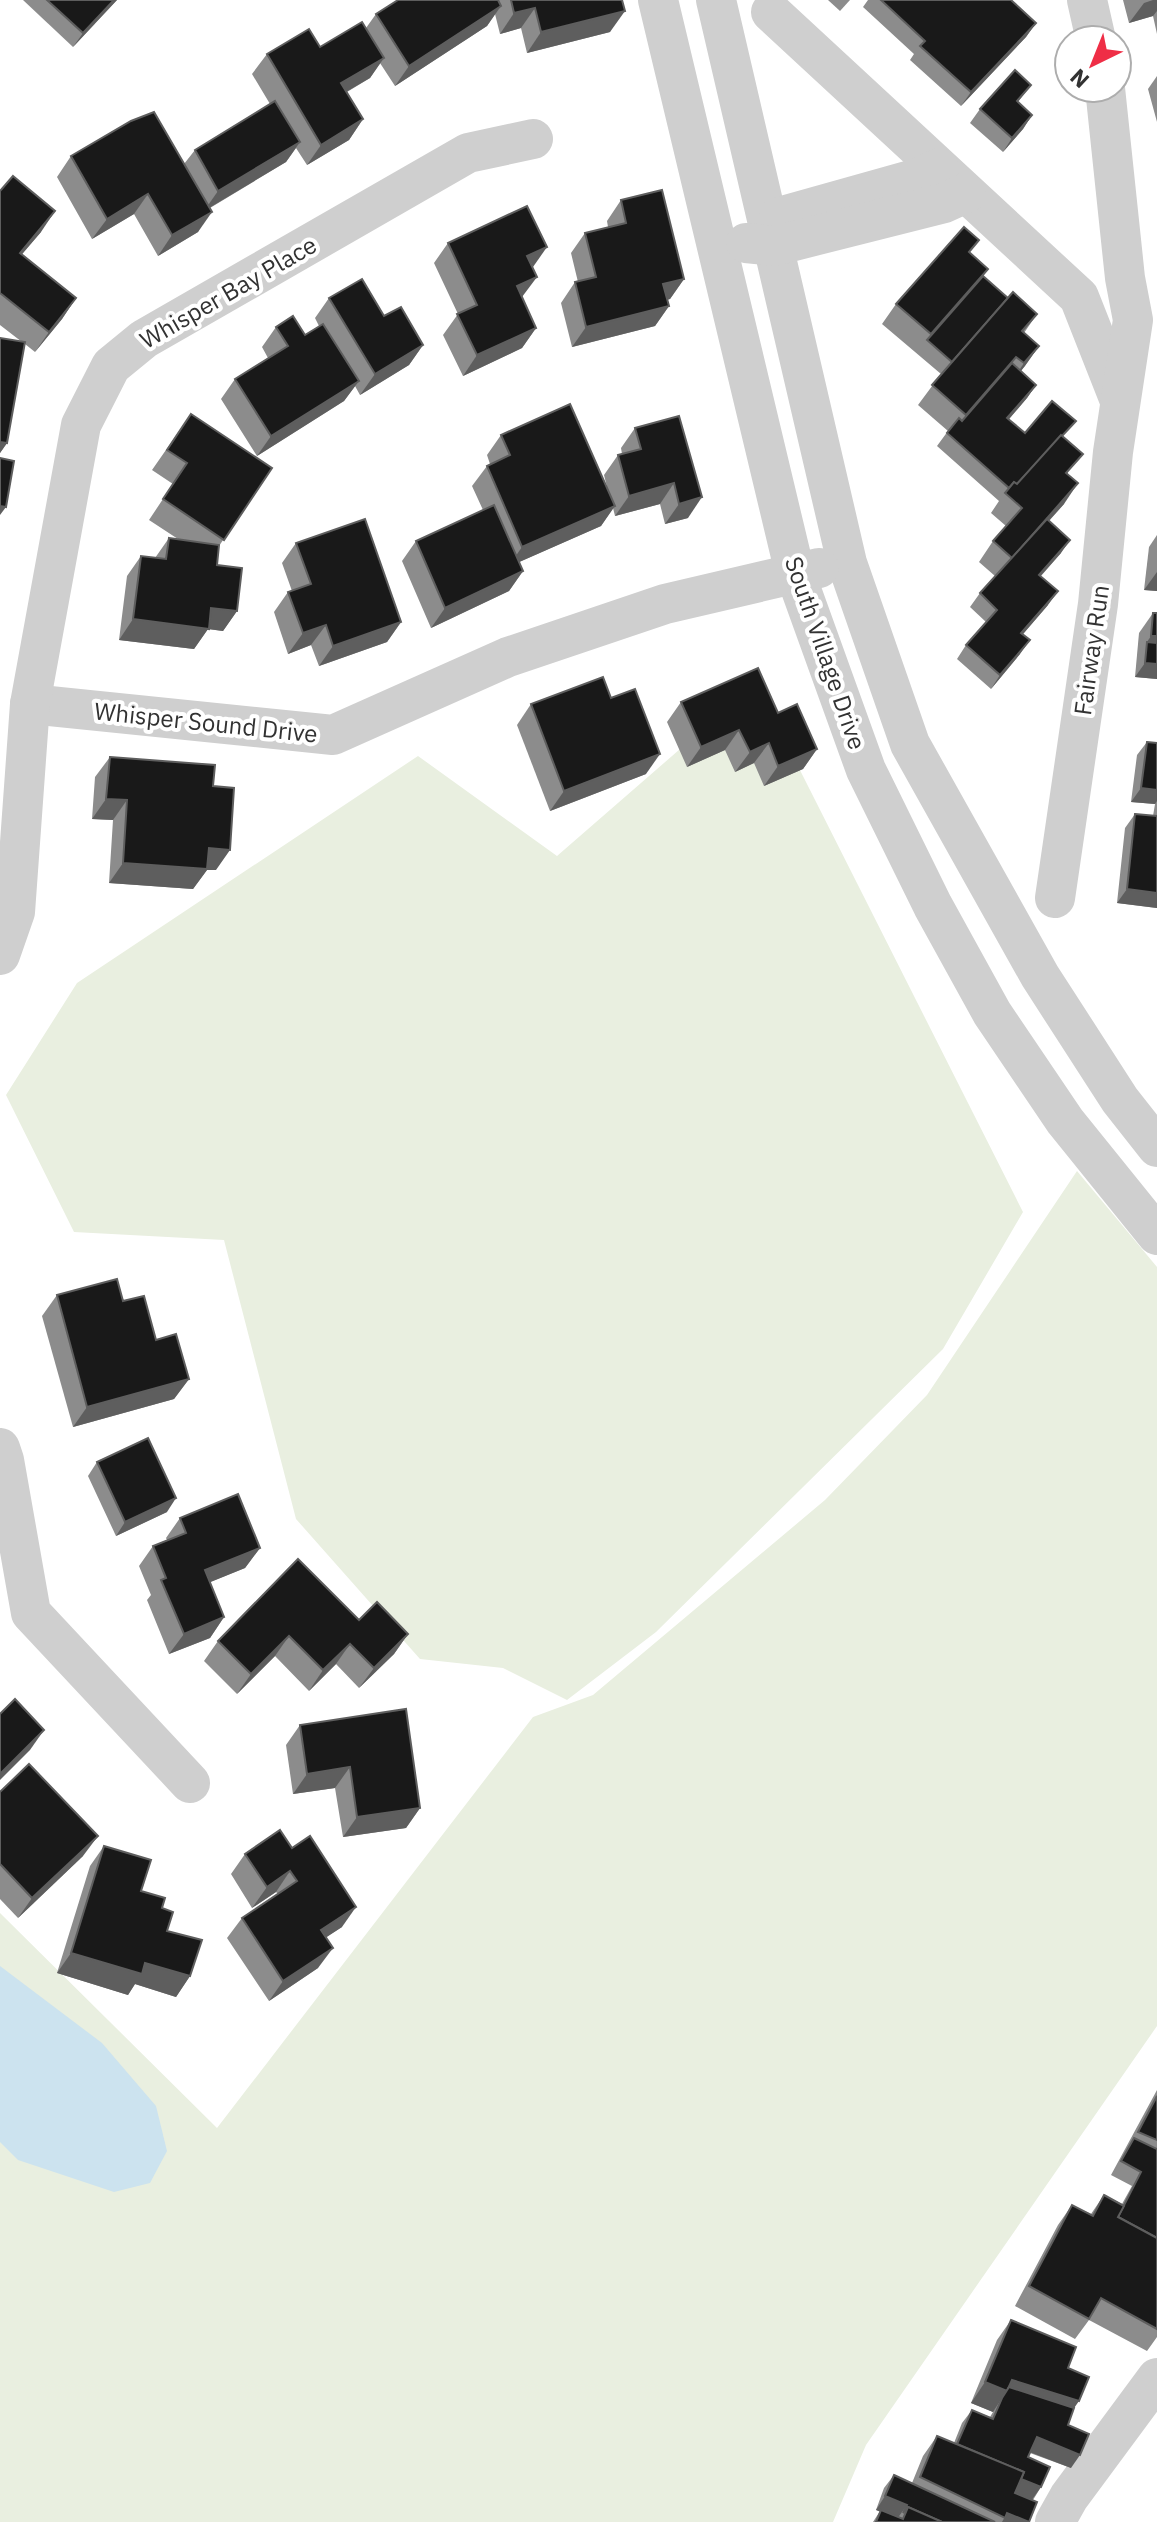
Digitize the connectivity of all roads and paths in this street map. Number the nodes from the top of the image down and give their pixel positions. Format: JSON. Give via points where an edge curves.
{"nodes":[{"id":1,"x":658,"y":0,"type":"edge"},
{"id":2,"x":716,"y":0,"type":"edge"},
{"id":3,"x":1087,"y":0,"type":"edge"},
{"id":4,"x":771,"y":12,"type":"dead end"},
{"id":5,"x":1092,"y":24,"type":"edge"},
{"id":6,"x":1107,"y":104,"type":"edge"},
{"id":7,"x":533,"y":139,"type":"dead end"},
{"id":8,"x":952,"y":180,"type":"junction"},
{"id":9,"x":771,"y":233,"type":"junction"},
{"id":10,"x":714,"y":239,"type":"junction"},
{"id":11,"x":1125,"y":278,"type":"junction"},
{"id":12,"x":1079,"y":297,"type":"junction"},
{"id":13,"x":1120,"y":401,"type":"junction"},
{"id":14,"x":847,"y":563,"type":"junction"},
{"id":15,"x":795,"y":573,"type":"junction"},
{"id":16,"x":30,"y":704,"type":"junction"},
{"id":17,"x":1055,"y":898,"type":"dead end"},
{"id":18,"x":0,"y":955,"type":"edge"},
{"id":19,"x":1157,"y":1147,"type":"edge"},
{"id":20,"x":1157,"y":1235,"type":"edge"},
{"id":21,"x":0,"y":1448,"type":"edge"},
{"id":22,"x":190,"y":1783,"type":"dead end"},
{"id":23,"x":1157,"y":2378,"type":"edge"},
{"id":24,"x":1055,"y":2522,"type":"edge"}],
"edges":[{"from":1,"to":10,"type":"street","name":"South Village Drive"},
{"from":2,"to":9,"type":"street","name":"South Village Drive"},
{"from":3,"to":5,"type":"street"},
{"from":4,"to":8,"type":"street","name":"Fairway Run"},
{"from":6,"to":11,"type":"street","name":"Fairway Run"},
{"from":7,"to":16,"type":"street","name":"Whisper Bay Place","via":[[468,153],[144,339],[111,366],[81,425]]},
{"from":8,"to":9,"type":"street","via":[[918,178]]},
{"from":8,"to":12,"type":"street","name":"Fairway Run"},
{"from":9,"to":10,"type":"street"},
{"from":9,"to":14,"type":"street","name":"South Village Drive"},
{"from":10,"to":15,"type":"street","name":"South Village Drive"},
{"from":11,"to":12,"type":"street"},
{"from":11,"to":13,"type":"street","name":"Fairway Run","via":[[1133,320]]},
{"from":12,"to":13,"type":"street","name":"Fairway Run"},
{"from":13,"to":17,"type":"street","name":"Fairway Run","via":[[1098,604]]},
{"from":14,"to":15,"type":"street","name":"Whisper Sound Drive"},
{"from":14,"to":19,"type":"street","name":"South Village Drive","via":[[910,744],[1040,976]]},
{"from":15,"to":16,"type":"street","name":"Whisper Sound Drive","via":[[665,604],[522,652],[333,735]]},
{"from":15,"to":20,"type":"street","name":"South Village Drive","via":[[866,770],[940,920],[992,1013],[1065,1121]]},
{"from":16,"to":18,"type":"street","via":[[15,912]]},
{"from":21,"to":22,"type":"street","via":[[31,1613]]},
{"from":23,"to":24,"type":"street"}]}
